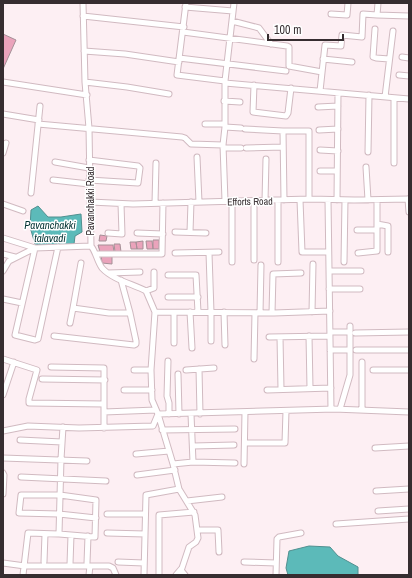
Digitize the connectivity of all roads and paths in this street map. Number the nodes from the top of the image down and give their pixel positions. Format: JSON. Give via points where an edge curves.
{"nodes":[{"id":1,"x":83,"y":3,"type":"edge"},
{"id":2,"x":234,"y":3,"type":"edge"},
{"id":3,"x":348,"y":3,"type":"edge"},
{"id":4,"x":378,"y":3,"type":"edge"},
{"id":5,"x":186,"y":5,"type":"edge"},
{"id":6,"x":233,"y":11,"type":"junction"},
{"id":7,"x":331,"y":14,"type":"dead end"},
{"id":8,"x":377,"y":15,"type":"junction"},
{"id":9,"x":83,"y":16,"type":"junction"},
{"id":10,"x":409,"y":16,"type":"edge"},
{"id":11,"x":232,"y":21,"type":"junction"},
{"id":12,"x":183,"y":29,"type":"junction"},
{"id":13,"x":375,"y":29,"type":"dead end"},
{"id":14,"x":393,"y":31,"type":"dead end"},
{"id":15,"x":230,"y":37,"type":"junction"},
{"id":16,"x":271,"y":44,"type":"junction"},
{"id":17,"x":84,"y":51,"type":"junction"},
{"id":18,"x":402,"y":57,"type":"dead end"},
{"id":19,"x":409,"y":58,"type":"edge"},
{"id":20,"x":323,"y":59,"type":"junction"},
{"id":21,"x":389,"y":59,"type":"junction"},
{"id":22,"x":179,"y":60,"type":"junction"},
{"id":23,"x":352,"y":62,"type":"dead end"},
{"id":24,"x":226,"y":64,"type":"junction"},
{"id":25,"x":286,"y":71,"type":"dead end"},
{"id":26,"x":322,"y":72,"type":"junction"},
{"id":27,"x":400,"y":75,"type":"dead end"},
{"id":28,"x":409,"y":76,"type":"edge"},
{"id":29,"x":3,"y":82,"type":"edge"},
{"id":30,"x":85,"y":82,"type":"junction"},
{"id":31,"x":225,"y":82,"type":"junction"},
{"id":32,"x":254,"y":85,"type":"junction"},
{"id":33,"x":291,"y":88,"type":"junction"},
{"id":34,"x":320,"y":91,"type":"junction"},
{"id":35,"x":338,"y":93,"type":"junction"},
{"id":36,"x":169,"y":94,"type":"dead end"},
{"id":37,"x":86,"y":95,"type":"junction"},
{"id":38,"x":370,"y":95,"type":"junction"},
{"id":39,"x":385,"y":97,"type":"junction"},
{"id":40,"x":394,"y":98,"type":"junction"},
{"id":41,"x":409,"y":98,"type":"edge"},
{"id":42,"x":224,"y":101,"type":"junction"},
{"id":43,"x":240,"y":102,"type":"dead end"},
{"id":44,"x":40,"y":106,"type":"dead end"},
{"id":45,"x":338,"y":106,"type":"junction"},
{"id":46,"x":318,"y":107,"type":"dead end"},
{"id":47,"x":3,"y":114,"type":"edge"},
{"id":48,"x":38,"y":122,"type":"junction"},
{"id":49,"x":205,"y":124,"type":"dead end"},
{"id":50,"x":225,"y":126,"type":"junction"},
{"id":51,"x":90,"y":128,"type":"junction"},
{"id":52,"x":338,"y":129,"type":"junction"},
{"id":53,"x":319,"y":130,"type":"dead end"},
{"id":54,"x":283,"y":131,"type":"junction"},
{"id":55,"x":6,"y":143,"type":"dead end"},
{"id":56,"x":223,"y":146,"type":"junction"},
{"id":57,"x":283,"y":147,"type":"junction"},
{"id":58,"x":320,"y":150,"type":"dead end"},
{"id":59,"x":338,"y":151,"type":"junction"},
{"id":60,"x":368,"y":152,"type":"dead end"},
{"id":61,"x":3,"y":153,"type":"edge"},
{"id":62,"x":197,"y":157,"type":"dead end"},
{"id":63,"x":266,"y":159,"type":"dead end"},
{"id":64,"x":90,"y":160,"type":"junction"},
{"id":65,"x":55,"y":162,"type":"dead end"},
{"id":66,"x":156,"y":163,"type":"dead end"},
{"id":67,"x":394,"y":163,"type":"dead end"},
{"id":68,"x":366,"y":167,"type":"dead end"},
{"id":69,"x":89,"y":168,"type":"junction"},
{"id":70,"x":320,"y":171,"type":"dead end"},
{"id":71,"x":337,"y":171,"type":"junction"},
{"id":72,"x":53,"y":180,"type":"dead end"},
{"id":73,"x":89,"y":182,"type":"junction"},
{"id":74,"x":31,"y":193,"type":"dead end"},
{"id":75,"x":409,"y":199,"type":"edge"},
{"id":76,"x":281,"y":200,"type":"junction"},
{"id":77,"x":300,"y":200,"type":"junction"},
{"id":78,"x":309,"y":200,"type":"junction"},
{"id":79,"x":328,"y":200,"type":"junction"},
{"id":80,"x":337,"y":200,"type":"junction"},
{"id":81,"x":346,"y":200,"type":"junction"},
{"id":82,"x":368,"y":200,"type":"junction"},
{"id":83,"x":377,"y":200,"type":"junction"},
{"id":84,"x":225,"y":201,"type":"junction"},
{"id":85,"x":232,"y":201,"type":"junction"},
{"id":86,"x":254,"y":201,"type":"junction"},
{"id":87,"x":265,"y":201,"type":"junction"},
{"id":88,"x":90,"y":202,"type":"junction"},
{"id":89,"x":191,"y":202,"type":"junction"},
{"id":90,"x":199,"y":202,"type":"junction"},
{"id":91,"x":155,"y":203,"type":"junction"},
{"id":92,"x":163,"y":203,"type":"junction"},
{"id":93,"x":3,"y":204,"type":"edge"},
{"id":94,"x":122,"y":204,"type":"junction"},
{"id":95,"x":22,"y":210,"type":"dead end"},
{"id":96,"x":409,"y":212,"type":"edge"},
{"id":97,"x":377,"y":227,"type":"junction"},
{"id":98,"x":357,"y":230,"type":"dead end"},
{"id":99,"x":175,"y":232,"type":"dead end"},
{"id":100,"x":190,"y":232,"type":"junction"},
{"id":101,"x":108,"y":233,"type":"dead end"},
{"id":102,"x":137,"y":233,"type":"dead end"},
{"id":103,"x":206,"y":233,"type":"dead end"},
{"id":104,"x":162,"y":234,"type":"junction"},
{"id":105,"x":3,"y":238,"type":"edge"},
{"id":106,"x":91,"y":246,"type":"junction"},
{"id":107,"x":58,"y":247,"type":"junction"},
{"id":108,"x":34,"y":248,"type":"junction"},
{"id":109,"x":219,"y":252,"type":"dead end"},
{"id":110,"x":328,"y":252,"type":"junction"},
{"id":111,"x":388,"y":252,"type":"dead end"},
{"id":112,"x":175,"y":253,"type":"dead end"},
{"id":113,"x":209,"y":253,"type":"junction"},
{"id":114,"x":358,"y":253,"type":"dead end"},
{"id":115,"x":3,"y":254,"type":"edge"},
{"id":116,"x":96,"y":254,"type":"junction"},
{"id":117,"x":15,"y":257,"type":"junction"},
{"id":118,"x":254,"y":260,"type":"dead end"},
{"id":119,"x":232,"y":262,"type":"dead end"},
{"id":120,"x":278,"y":262,"type":"dead end"},
{"id":121,"x":344,"y":262,"type":"dead end"},
{"id":122,"x":81,"y":263,"type":"dead end"},
{"id":123,"x":313,"y":264,"type":"dead end"},
{"id":124,"x":261,"y":265,"type":"dead end"},
{"id":125,"x":3,"y":271,"type":"edge"},
{"id":126,"x":329,"y":271,"type":"junction"},
{"id":127,"x":361,"y":271,"type":"dead end"},
{"id":128,"x":140,"y":272,"type":"dead end"},
{"id":129,"x":154,"y":272,"type":"dead end"},
{"id":130,"x":301,"y":272,"type":"dead end"},
{"id":131,"x":107,"y":273,"type":"junction"},
{"id":132,"x":168,"y":275,"type":"dead end"},
{"id":133,"x":121,"y":280,"type":"junction"},
{"id":134,"x":329,"y":289,"type":"junction"},
{"id":135,"x":360,"y":289,"type":"dead end"},
{"id":136,"x":146,"y":291,"type":"junction"},
{"id":137,"x":168,"y":297,"type":"dead end"},
{"id":138,"x":198,"y":297,"type":"junction"},
{"id":139,"x":3,"y":299,"type":"edge"},
{"id":140,"x":22,"y":303,"type":"junction"},
{"id":141,"x":73,"y":308,"type":"junction"},
{"id":142,"x":330,"y":311,"type":"junction"},
{"id":143,"x":155,"y":312,"type":"junction"},
{"id":144,"x":190,"y":312,"type":"junction"},
{"id":145,"x":198,"y":312,"type":"junction"},
{"id":146,"x":211,"y":312,"type":"junction"},
{"id":147,"x":224,"y":312,"type":"junction"},
{"id":148,"x":312,"y":312,"type":"junction"},
{"id":149,"x":130,"y":313,"type":"junction"},
{"id":150,"x":174,"y":313,"type":"junction"},
{"id":151,"x":257,"y":313,"type":"junction"},
{"id":152,"x":272,"y":313,"type":"junction"},
{"id":153,"x":70,"y":323,"type":"dead end"},
{"id":154,"x":350,"y":326,"type":"dead end"},
{"id":155,"x":348,"y":332,"type":"dead end"},
{"id":156,"x":409,"y":332,"type":"edge"},
{"id":157,"x":355,"y":333,"type":"dead end"},
{"id":158,"x":330,"y":334,"type":"junction"},
{"id":159,"x":54,"y":336,"type":"dead end"},
{"id":160,"x":309,"y":336,"type":"junction"},
{"id":161,"x":269,"y":337,"type":"dead end"},
{"id":162,"x":280,"y":337,"type":"junction"},
{"id":163,"x":210,"y":341,"type":"dead end"},
{"id":164,"x":174,"y":343,"type":"dead end"},
{"id":165,"x":225,"y":345,"type":"dead end"},
{"id":166,"x":192,"y":348,"type":"dead end"},
{"id":167,"x":330,"y":350,"type":"junction"},
{"id":168,"x":348,"y":350,"type":"dead end"},
{"id":169,"x":356,"y":350,"type":"dead end"},
{"id":170,"x":409,"y":350,"type":"edge"},
{"id":171,"x":3,"y":359,"type":"edge"},
{"id":172,"x":254,"y":359,"type":"dead end"},
{"id":173,"x":168,"y":361,"type":"dead end"},
{"id":174,"x":14,"y":362,"type":"junction"},
{"id":175,"x":362,"y":362,"type":"dead end"},
{"id":176,"x":50,"y":367,"type":"dead end"},
{"id":177,"x":214,"y":368,"type":"dead end"},
{"id":178,"x":199,"y":369,"type":"junction"},
{"id":179,"x":134,"y":370,"type":"dead end"},
{"id":180,"x":151,"y":370,"type":"junction"},
{"id":181,"x":186,"y":370,"type":"dead end"},
{"id":182,"x":373,"y":370,"type":"dead end"},
{"id":183,"x":409,"y":370,"type":"edge"},
{"id":184,"x":178,"y":374,"type":"dead end"},
{"id":185,"x":42,"y":379,"type":"dead end"},
{"id":186,"x":105,"y":380,"type":"junction"},
{"id":187,"x":310,"y":388,"type":"junction"},
{"id":188,"x":331,"y":388,"type":"junction"},
{"id":189,"x":281,"y":389,"type":"junction"},
{"id":190,"x":124,"y":390,"type":"dead end"},
{"id":191,"x":152,"y":390,"type":"junction"},
{"id":192,"x":266,"y":390,"type":"dead end"},
{"id":193,"x":3,"y":395,"type":"edge"},
{"id":194,"x":104,"y":404,"type":"junction"},
{"id":195,"x":330,"y":409,"type":"junction"},
{"id":196,"x":340,"y":409,"type":"junction"},
{"id":197,"x":362,"y":410,"type":"junction"},
{"id":198,"x":286,"y":411,"type":"junction"},
{"id":199,"x":104,"y":412,"type":"junction"},
{"id":200,"x":157,"y":412,"type":"junction"},
{"id":201,"x":245,"y":412,"type":"junction"},
{"id":202,"x":409,"y":412,"type":"edge"},
{"id":203,"x":169,"y":414,"type":"junction"},
{"id":204,"x":180,"y":414,"type":"junction"},
{"id":205,"x":191,"y":414,"type":"junction"},
{"id":206,"x":200,"y":414,"type":"junction"},
{"id":207,"x":64,"y":427,"type":"junction"},
{"id":208,"x":104,"y":428,"type":"junction"},
{"id":209,"x":192,"y":429,"type":"junction"},
{"id":210,"x":235,"y":429,"type":"dead end"},
{"id":211,"x":162,"y":430,"type":"junction"},
{"id":212,"x":3,"y":431,"type":"edge"},
{"id":213,"x":20,"y":440,"type":"dead end"},
{"id":214,"x":62,"y":442,"type":"junction"},
{"id":215,"x":245,"y":443,"type":"junction"},
{"id":216,"x":234,"y":445,"type":"dead end"},
{"id":217,"x":193,"y":446,"type":"junction"},
{"id":218,"x":409,"y":446,"type":"edge"},
{"id":219,"x":375,"y":448,"type":"dead end"},
{"id":220,"x":169,"y":451,"type":"junction"},
{"id":221,"x":136,"y":454,"type":"dead end"},
{"id":222,"x":3,"y":458,"type":"edge"},
{"id":223,"x":61,"y":459,"type":"junction"},
{"id":224,"x":87,"y":461,"type":"dead end"},
{"id":225,"x":193,"y":462,"type":"junction"},
{"id":226,"x":235,"y":463,"type":"dead end"},
{"id":227,"x":173,"y":464,"type":"junction"},
{"id":228,"x":244,"y":464,"type":"dead end"},
{"id":229,"x":175,"y":470,"type":"junction"},
{"id":230,"x":3,"y":473,"type":"edge"},
{"id":231,"x":137,"y":475,"type":"dead end"},
{"id":232,"x":21,"y":477,"type":"dead end"},
{"id":233,"x":61,"y":478,"type":"junction"},
{"id":234,"x":106,"y":481,"type":"dead end"},
{"id":235,"x":179,"y":489,"type":"junction"},
{"id":236,"x":409,"y":489,"type":"edge"},
{"id":237,"x":376,"y":491,"type":"dead end"},
{"id":238,"x":3,"y":494,"type":"edge"},
{"id":239,"x":60,"y":495,"type":"junction"},
{"id":240,"x":222,"y":497,"type":"dead end"},
{"id":241,"x":187,"y":501,"type":"junction"},
{"id":242,"x":409,"y":509,"type":"edge"},
{"id":243,"x":378,"y":511,"type":"dead end"},
{"id":244,"x":194,"y":512,"type":"junction"},
{"id":245,"x":59,"y":514,"type":"junction"},
{"id":246,"x":108,"y":514,"type":"dead end"},
{"id":247,"x":145,"y":514,"type":"junction"},
{"id":248,"x":96,"y":518,"type":"junction"},
{"id":249,"x":409,"y":520,"type":"edge"},
{"id":250,"x":336,"y":524,"type":"dead end"},
{"id":251,"x":197,"y":530,"type":"junction"},
{"id":252,"x":107,"y":533,"type":"dead end"},
{"id":253,"x":301,"y":533,"type":"dead end"},
{"id":254,"x":46,"y":534,"type":"junction"},
{"id":255,"x":58,"y":534,"type":"junction"},
{"id":256,"x":145,"y":534,"type":"junction"},
{"id":257,"x":71,"y":535,"type":"junction"},
{"id":258,"x":88,"y":536,"type":"junction"},
{"id":259,"x":219,"y":552,"type":"dead end"},
{"id":260,"x":44,"y":562,"type":"dead end"},
{"id":261,"x":118,"y":562,"type":"dead end"},
{"id":262,"x":244,"y":562,"type":"dead end"},
{"id":263,"x":3,"y":563,"type":"edge"},
{"id":264,"x":144,"y":563,"type":"junction"},
{"id":265,"x":276,"y":563,"type":"junction"},
{"id":266,"x":70,"y":564,"type":"dead end"},
{"id":267,"x":88,"y":564,"type":"junction"},
{"id":268,"x":25,"y":566,"type":"junction"},
{"id":269,"x":182,"y":572,"type":"edge"},
{"id":270,"x":23,"y":575,"type":"edge"},
{"id":271,"x":89,"y":575,"type":"edge"},
{"id":272,"x":116,"y":575,"type":"edge"},
{"id":273,"x":144,"y":575,"type":"edge"},
{"id":274,"x":158,"y":575,"type":"edge"},
{"id":275,"x":176,"y":575,"type":"edge"},
{"id":276,"x":276,"y":575,"type":"edge"}],
"edges":[{"from":1,"to":9,"type":"street","name":"Pavanchakki Road"},
{"from":2,"to":6,"type":"street"},
{"from":3,"to":7,"type":"street","via":[[347,15]]},
{"from":4,"to":8,"type":"street"},
{"from":5,"to":6,"type":"street"},
{"from":5,"to":12,"type":"street"},
{"from":6,"to":11,"type":"street"},
{"from":8,"to":10,"type":"street"},
{"from":8,"to":20,"type":"street","via":[[363,14],[362,37],[342,35],[341,46],[325,45]]},
{"from":9,"to":12,"type":"street"},
{"from":9,"to":17,"type":"street","name":"Pavanchakki Road"},
{"from":11,"to":15,"type":"street"},
{"from":11,"to":16,"type":"street","via":[[259,28]]},
{"from":12,"to":15,"type":"street"},
{"from":12,"to":22,"type":"street"},
{"from":13,"to":21,"type":"street","via":[[373,57]]},
{"from":14,"to":21,"type":"street"},
{"from":15,"to":16,"type":"street"},
{"from":15,"to":24,"type":"street"},
{"from":16,"to":26,"type":"street","via":[[289,47],[289,66]]},
{"from":17,"to":22,"type":"street"},
{"from":17,"to":30,"type":"street","name":"Pavanchakki Road"},
{"from":18,"to":19,"type":"street"},
{"from":20,"to":23,"type":"street"},
{"from":20,"to":26,"type":"street"},
{"from":21,"to":39,"type":"street"},
{"from":22,"to":24,"type":"street"},
{"from":22,"to":31,"type":"street","via":[[178,75]]},
{"from":24,"to":25,"type":"street"},
{"from":24,"to":31,"type":"street"},
{"from":26,"to":34,"type":"street"},
{"from":27,"to":28,"type":"street"},
{"from":29,"to":37,"type":"street"},
{"from":30,"to":36,"type":"street"},
{"from":30,"to":37,"type":"street","name":"Pavanchakki Road"},
{"from":31,"to":32,"type":"street"},
{"from":31,"to":42,"type":"street"},
{"from":32,"to":33,"type":"street"},
{"from":32,"to":33,"type":"street","via":[[253,112],[286,116]]},
{"from":33,"to":34,"type":"street"},
{"from":34,"to":35,"type":"street"},
{"from":35,"to":38,"type":"street"},
{"from":35,"to":45,"type":"street"},
{"from":37,"to":51,"type":"street","name":"Pavanchakki Road"},
{"from":38,"to":39,"type":"street"},
{"from":38,"to":60,"type":"street"},
{"from":39,"to":40,"type":"street"},
{"from":40,"to":41,"type":"street"},
{"from":40,"to":67,"type":"street"},
{"from":42,"to":43,"type":"street"},
{"from":42,"to":50,"type":"street"},
{"from":44,"to":48,"type":"street"},
{"from":45,"to":46,"type":"street"},
{"from":45,"to":52,"type":"street"},
{"from":47,"to":48,"type":"street"},
{"from":48,"to":51,"type":"street"},
{"from":48,"to":74,"type":"street"},
{"from":49,"to":50,"type":"street"},
{"from":50,"to":54,"type":"street"},
{"from":50,"to":56,"type":"street"},
{"from":51,"to":56,"type":"street","via":[[184,137],[191,144]]},
{"from":51,"to":64,"type":"street","name":"Pavanchakki Road"},
{"from":52,"to":53,"type":"street"},
{"from":52,"to":59,"type":"street"},
{"from":54,"to":57,"type":"street"},
{"from":54,"to":78,"type":"street","via":[[308,131]]},
{"from":55,"to":61,"type":"street"},
{"from":56,"to":57,"type":"street"},
{"from":56,"to":84,"type":"street"},
{"from":57,"to":76,"type":"street"},
{"from":58,"to":59,"type":"street"},
{"from":59,"to":71,"type":"street"},
{"from":62,"to":90,"type":"street"},
{"from":63,"to":87,"type":"street"},
{"from":64,"to":69,"type":"street","name":"Pavanchakki Road"},
{"from":64,"to":73,"type":"street","via":[[140,168],[139,182],[136,184]]},
{"from":65,"to":69,"type":"street"},
{"from":66,"to":91,"type":"street"},
{"from":68,"to":82,"type":"street"},
{"from":69,"to":73,"type":"street","name":"Pavanchakki Road"},
{"from":70,"to":71,"type":"street"},
{"from":71,"to":80,"type":"street"},
{"from":72,"to":73,"type":"street"},
{"from":73,"to":88,"type":"street","name":"Pavanchakki Road"},
{"from":75,"to":83,"type":"street","name":"Efforts Road"},
{"from":75,"to":96,"type":"street"},
{"from":76,"to":77,"type":"street","name":"Efforts Road"},
{"from":76,"to":87,"type":"street","name":"Efforts Road"},
{"from":76,"to":120,"type":"street"},
{"from":77,"to":78,"type":"street","name":"Efforts Road"},
{"from":77,"to":110,"type":"street","via":[[302,252]]},
{"from":78,"to":79,"type":"street","name":"Efforts Road"},
{"from":79,"to":80,"type":"street","name":"Efforts Road"},
{"from":79,"to":110,"type":"street"},
{"from":80,"to":81,"type":"street","name":"Efforts Road"},
{"from":81,"to":82,"type":"street","name":"Efforts Road"},
{"from":81,"to":121,"type":"street"},
{"from":82,"to":83,"type":"street","name":"Efforts Road"},
{"from":83,"to":97,"type":"street"},
{"from":84,"to":85,"type":"street","name":"Efforts Road"},
{"from":84,"to":90,"type":"street","name":"Efforts Road"},
{"from":85,"to":86,"type":"street","name":"Efforts Road"},
{"from":85,"to":119,"type":"street"},
{"from":86,"to":87,"type":"street","name":"Efforts Road"},
{"from":86,"to":118,"type":"street"},
{"from":88,"to":94,"type":"street","name":"Efforts Road"},
{"from":88,"to":106,"type":"street","name":"Pavanchakki Road"},
{"from":89,"to":90,"type":"street","name":"Efforts Road"},
{"from":89,"to":92,"type":"street","name":"Efforts Road"},
{"from":89,"to":100,"type":"street"},
{"from":91,"to":92,"type":"street","name":"Efforts Road"},
{"from":91,"to":94,"type":"street","name":"Efforts Road"},
{"from":92,"to":104,"type":"street"},
{"from":93,"to":95,"type":"street"},
{"from":94,"to":101,"type":"street","via":[[122,234]]},
{"from":97,"to":98,"type":"street"},
{"from":97,"to":111,"type":"street","via":[[388,226]]},
{"from":97,"to":114,"type":"street","via":[[377,251]]},
{"from":99,"to":100,"type":"street"},
{"from":100,"to":103,"type":"street"},
{"from":102,"to":104,"type":"street"},
{"from":104,"to":116,"type":"street","via":[[162,254]]},
{"from":105,"to":108,"type":"street"},
{"from":106,"to":107,"type":"street"},
{"from":106,"to":116,"type":"street","name":"Pavanchakki Road"},
{"from":107,"to":108,"type":"street"},
{"from":107,"to":140,"type":"street","via":[[37,340],[15,335]]},
{"from":108,"to":117,"type":"street"},
{"from":108,"to":140,"type":"street"},
{"from":109,"to":113,"type":"street"},
{"from":110,"to":126,"type":"street"},
{"from":112,"to":113,"type":"street"},
{"from":113,"to":146,"type":"street"},
{"from":115,"to":117,"type":"street"},
{"from":116,"to":131,"type":"street","name":"Pavanchakki Road"},
{"from":117,"to":125,"type":"street","via":[[9,260]]},
{"from":122,"to":141,"type":"street"},
{"from":123,"to":148,"type":"street"},
{"from":124,"to":151,"type":"street"},
{"from":126,"to":127,"type":"street"},
{"from":126,"to":134,"type":"street"},
{"from":128,"to":131,"type":"street"},
{"from":129,"to":136,"type":"street","via":[[154,288]]},
{"from":130,"to":152,"type":"street","via":[[273,274]]},
{"from":131,"to":133,"type":"street"},
{"from":132,"to":138,"type":"street","via":[[196,275]]},
{"from":133,"to":136,"type":"street"},
{"from":133,"to":149,"type":"street"},
{"from":134,"to":135,"type":"street"},
{"from":134,"to":142,"type":"street"},
{"from":136,"to":143,"type":"street"},
{"from":137,"to":138,"type":"street"},
{"from":138,"to":145,"type":"street"},
{"from":139,"to":140,"type":"street"},
{"from":141,"to":149,"type":"street"},
{"from":141,"to":153,"type":"street"},
{"from":142,"to":148,"type":"street"},
{"from":142,"to":158,"type":"street"},
{"from":143,"to":150,"type":"street"},
{"from":143,"to":180,"type":"street"},
{"from":144,"to":145,"type":"street"},
{"from":144,"to":150,"type":"street"},
{"from":144,"to":166,"type":"street"},
{"from":145,"to":146,"type":"street"},
{"from":146,"to":147,"type":"street"},
{"from":146,"to":163,"type":"street"},
{"from":147,"to":151,"type":"street"},
{"from":147,"to":165,"type":"street"},
{"from":148,"to":152,"type":"street"},
{"from":149,"to":159,"type":"street","via":[[136,341],[134,345]]},
{"from":150,"to":164,"type":"street"},
{"from":151,"to":152,"type":"street"},
{"from":151,"to":172,"type":"street"},
{"from":154,"to":196,"type":"street","via":[[350,375]]},
{"from":155,"to":158,"type":"street"},
{"from":156,"to":157,"type":"street"},
{"from":158,"to":160,"type":"street"},
{"from":158,"to":167,"type":"street"},
{"from":160,"to":162,"type":"street"},
{"from":160,"to":187,"type":"street"},
{"from":161,"to":162,"type":"street"},
{"from":162,"to":189,"type":"street"},
{"from":167,"to":168,"type":"street"},
{"from":167,"to":188,"type":"street"},
{"from":169,"to":170,"type":"street"},
{"from":171,"to":174,"type":"street"},
{"from":173,"to":203,"type":"street"},
{"from":174,"to":193,"type":"street"},
{"from":174,"to":194,"type":"street","via":[[37,370],[29,403]]},
{"from":175,"to":197,"type":"street"},
{"from":176,"to":186,"type":"street","via":[[102,368],[105,370]]},
{"from":177,"to":178,"type":"street"},
{"from":178,"to":181,"type":"street"},
{"from":178,"to":206,"type":"street"},
{"from":179,"to":180,"type":"street"},
{"from":180,"to":191,"type":"street"},
{"from":182,"to":183,"type":"street"},
{"from":184,"to":204,"type":"street"},
{"from":185,"to":186,"type":"street"},
{"from":186,"to":194,"type":"street"},
{"from":187,"to":188,"type":"street"},
{"from":187,"to":189,"type":"street"},
{"from":188,"to":195,"type":"street"},
{"from":189,"to":192,"type":"street"},
{"from":190,"to":191,"type":"street"},
{"from":191,"to":200,"type":"street","via":[[152,400]]},
{"from":194,"to":199,"type":"street"},
{"from":195,"to":196,"type":"street"},
{"from":195,"to":198,"type":"street"},
{"from":196,"to":197,"type":"street"},
{"from":197,"to":202,"type":"street"},
{"from":198,"to":201,"type":"street"},
{"from":198,"to":215,"type":"street","via":[[285,443]]},
{"from":199,"to":200,"type":"street"},
{"from":199,"to":208,"type":"street"},
{"from":200,"to":203,"type":"street"},
{"from":200,"to":208,"type":"street","via":[[153,426]]},
{"from":200,"to":211,"type":"street"},
{"from":201,"to":206,"type":"street"},
{"from":201,"to":215,"type":"street"},
{"from":203,"to":204,"type":"street"},
{"from":204,"to":205,"type":"street"},
{"from":205,"to":206,"type":"street"},
{"from":205,"to":209,"type":"street"},
{"from":207,"to":208,"type":"street"},
{"from":207,"to":212,"type":"street","via":[[28,426]]},
{"from":207,"to":214,"type":"street"},
{"from":209,"to":210,"type":"street"},
{"from":209,"to":211,"type":"street"},
{"from":209,"to":217,"type":"street"},
{"from":211,"to":220,"type":"street"},
{"from":213,"to":214,"type":"street"},
{"from":214,"to":223,"type":"street"},
{"from":215,"to":228,"type":"street"},
{"from":216,"to":217,"type":"street"},
{"from":217,"to":225,"type":"street"},
{"from":218,"to":219,"type":"street"},
{"from":220,"to":221,"type":"street"},
{"from":220,"to":227,"type":"street"},
{"from":222,"to":223,"type":"street"},
{"from":223,"to":224,"type":"street"},
{"from":223,"to":233,"type":"street"},
{"from":225,"to":226,"type":"street"},
{"from":225,"to":227,"type":"street"},
{"from":227,"to":229,"type":"street"},
{"from":229,"to":231,"type":"street"},
{"from":229,"to":235,"type":"street"},
{"from":230,"to":238,"type":"street"},
{"from":232,"to":233,"type":"street"},
{"from":233,"to":234,"type":"street"},
{"from":233,"to":239,"type":"street"},
{"from":235,"to":241,"type":"street"},
{"from":235,"to":247,"type":"street","via":[[146,495]]},
{"from":236,"to":237,"type":"street"},
{"from":239,"to":245,"type":"street"},
{"from":239,"to":245,"type":"street","via":[[21,495],[19,513]]},
{"from":239,"to":248,"type":"street","via":[[96,500]]},
{"from":240,"to":241,"type":"street"},
{"from":241,"to":244,"type":"street"},
{"from":242,"to":243,"type":"street"},
{"from":244,"to":251,"type":"street"},
{"from":244,"to":274,"type":"street","via":[[159,515]]},
{"from":245,"to":248,"type":"street"},
{"from":245,"to":255,"type":"street"},
{"from":246,"to":247,"type":"street"},
{"from":247,"to":256,"type":"street"},
{"from":248,"to":258,"type":"street","via":[[95,537]]},
{"from":249,"to":250,"type":"street"},
{"from":251,"to":259,"type":"street","via":[[218,530]]},
{"from":251,"to":269,"type":"street","via":[[198,538],[191,545]]},
{"from":252,"to":256,"type":"street"},
{"from":253,"to":265,"type":"street","via":[[277,539]]},
{"from":254,"to":255,"type":"street"},
{"from":254,"to":260,"type":"street"},
{"from":254,"to":268,"type":"street","via":[[28,533]]},
{"from":255,"to":257,"type":"street"},
{"from":256,"to":264,"type":"street"},
{"from":257,"to":258,"type":"street"},
{"from":257,"to":266,"type":"street"},
{"from":258,"to":267,"type":"street"},
{"from":261,"to":264,"type":"street"},
{"from":262,"to":265,"type":"street"},
{"from":263,"to":268,"type":"street"},
{"from":264,"to":273,"type":"street"},
{"from":265,"to":276,"type":"street"},
{"from":267,"to":268,"type":"street"},
{"from":267,"to":271,"type":"street"},
{"from":267,"to":272,"type":"street","via":[[111,566]]},
{"from":268,"to":270,"type":"street"},
{"from":269,"to":275,"type":"street"}]}
